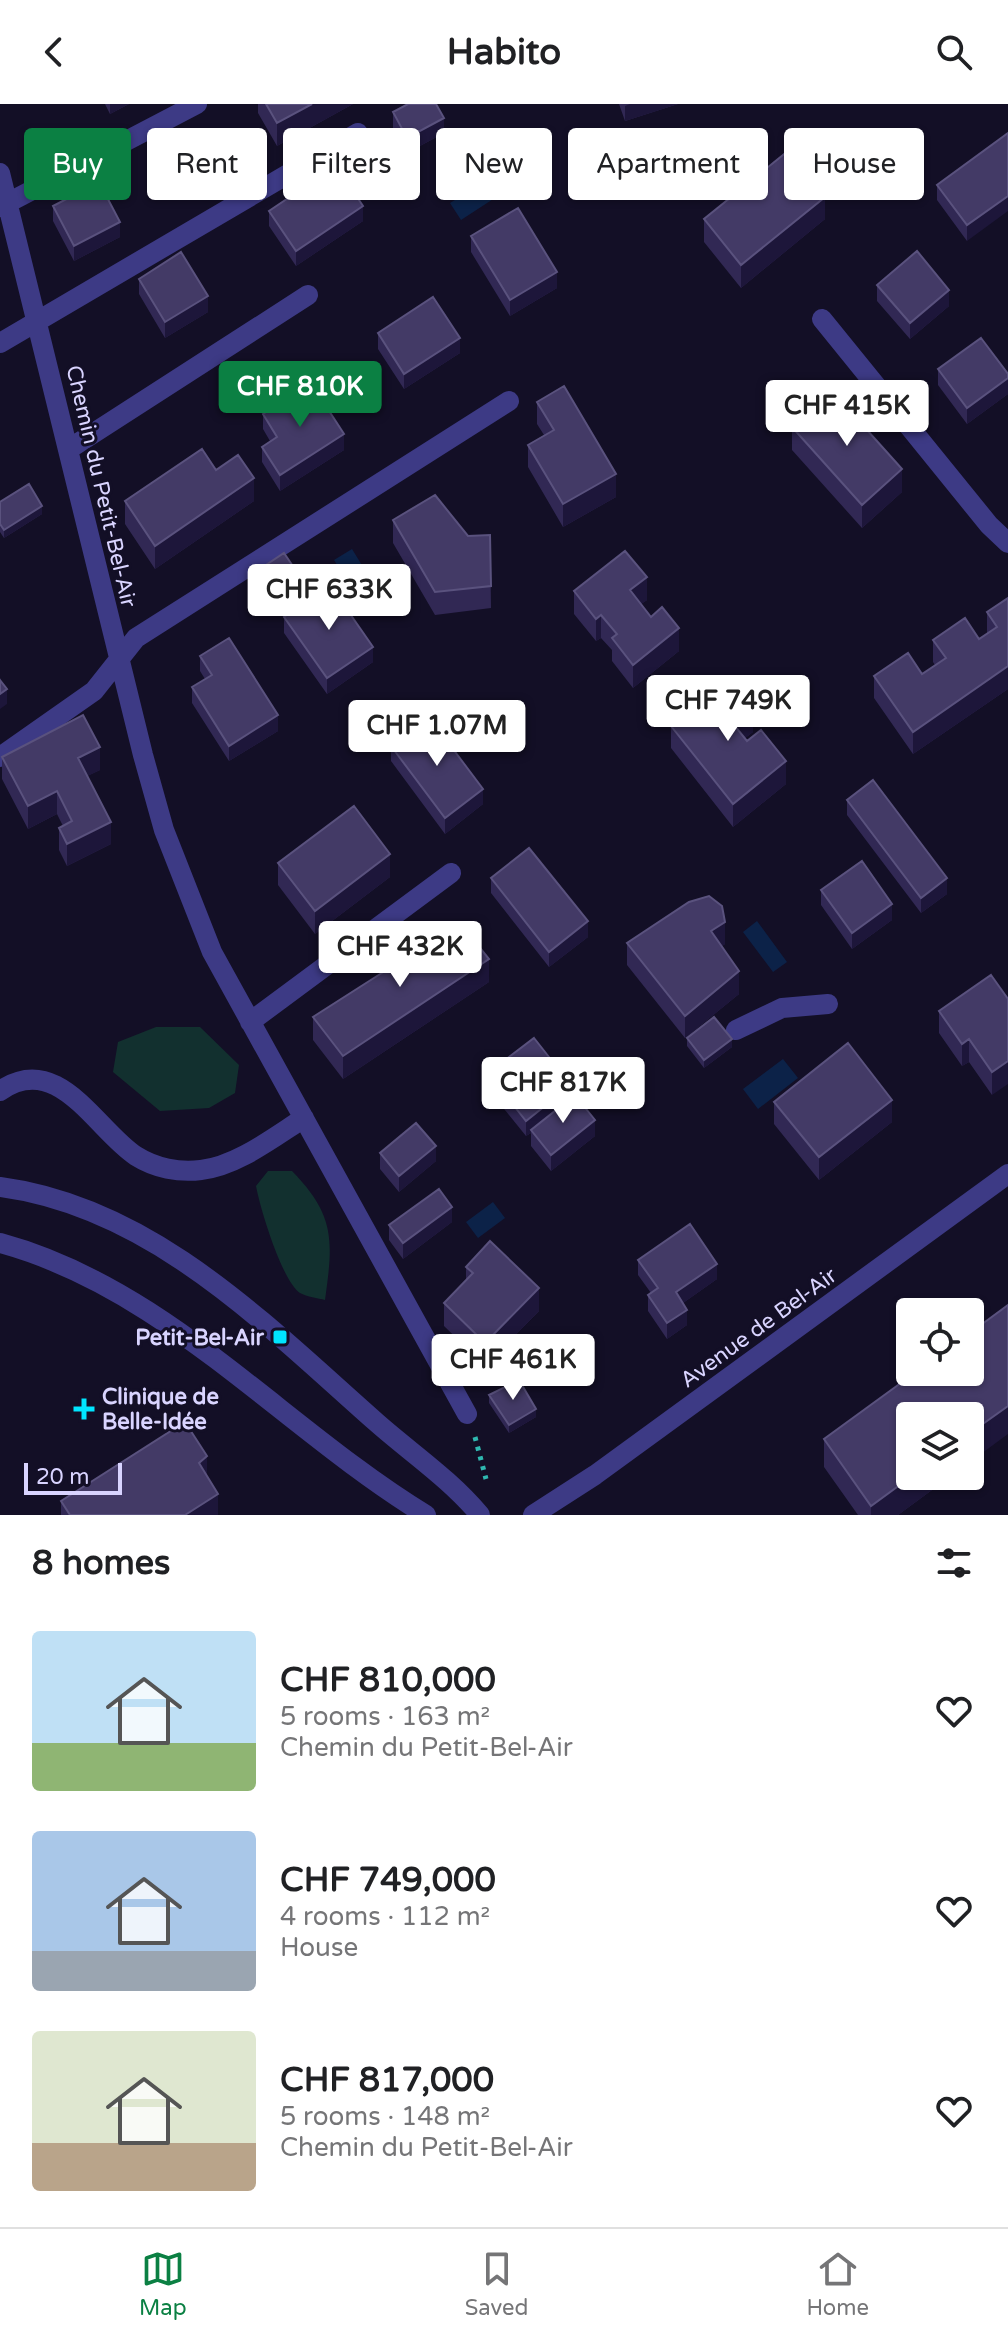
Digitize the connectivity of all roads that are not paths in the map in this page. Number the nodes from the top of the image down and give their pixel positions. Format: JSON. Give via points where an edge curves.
{"nodes":[{"id":1,"x":197,"y":104,"type":"edge"},
{"id":2,"x":0,"y":173,"type":"edge"},
{"id":3,"x":283,"y":177,"type":"edge"},
{"id":4,"x":4,"y":206,"type":"edge"},
{"id":5,"x":308,"y":295,"type":"dead end"},
{"id":6,"x":822,"y":319,"type":"dead end"},
{"id":7,"x":39,"y":321,"type":"junction"},
{"id":8,"x":0,"y":343,"type":"edge"},
{"id":9,"x":509,"y":401,"type":"dead end"},
{"id":10,"x":69,"y":449,"type":"junction"},
{"id":11,"x":1008,"y":543,"type":"edge"},
{"id":12,"x":119,"y":661,"type":"junction"},
{"id":13,"x":0,"y":757,"type":"edge"},
{"id":14,"x":451,"y":873,"type":"dead end"},
{"id":15,"x":828,"y":1004,"type":"dead end"},
{"id":16,"x":250,"y":1022,"type":"junction"},
{"id":17,"x":736,"y":1030,"type":"dead end"},
{"id":18,"x":0,"y":1091,"type":"edge"},
{"id":19,"x":304,"y":1118,"type":"junction"},
{"id":20,"x":1008,"y":1174,"type":"edge"},
{"id":21,"x":0,"y":1187,"type":"edge"},
{"id":22,"x":0,"y":1243,"type":"edge"},
{"id":23,"x":467,"y":1414,"type":"road end"},
{"id":24,"x":426,"y":1515,"type":"edge"},
{"id":25,"x":480,"y":1515,"type":"edge"},
{"id":26,"x":533,"y":1515,"type":"edge"}],
"edges":[{"from":1,"to":4,"type":"street"},
{"from":2,"to":4,"type":"street","name":"Chemin du Petit-Bel-Air"},
{"from":3,"to":7,"type":"street"},
{"from":4,"to":7,"type":"street","name":"Chemin du Petit-Bel-Air"},
{"from":5,"to":10,"type":"street"},
{"from":6,"to":11,"type":"street"},
{"from":7,"to":8,"type":"street"},
{"from":7,"to":10,"type":"street","name":"Chemin du Petit-Bel-Air"},
{"from":9,"to":12,"type":"street","name":"Chemin du Petit-Bel-Air","via":[[136,638]]},
{"from":10,"to":12,"type":"street","name":"Chemin du Petit-Bel-Air"},
{"from":12,"to":13,"type":"street","via":[[94,691]]},
{"from":12,"to":16,"type":"street","name":"Chemin du Petit-Bel-Air","via":[[173,854],[212,952]]},
{"from":14,"to":16,"type":"street"},
{"from":15,"to":17,"type":"street","via":[[782,1008]]},
{"from":16,"to":19,"type":"street","name":"Chemin du Petit-Bel-Air"},
{"from":18,"to":19,"type":"street","via":[[36,1081],[54,1085],[75,1096],[134,1154],[181,1171],[225,1163]]},
{"from":19,"to":23,"type":"street","name":"Chemin du Petit-Bel-Air"},
{"from":20,"to":26,"type":"street","name":"Avenue de Bel-Air"},
{"from":21,"to":25,"type":"street","via":[[66,1200],[154,1242],[280,1337],[459,1489]]},
{"from":22,"to":24,"type":"street","via":[[42,1254],[109,1287],[371,1482]]}]}
